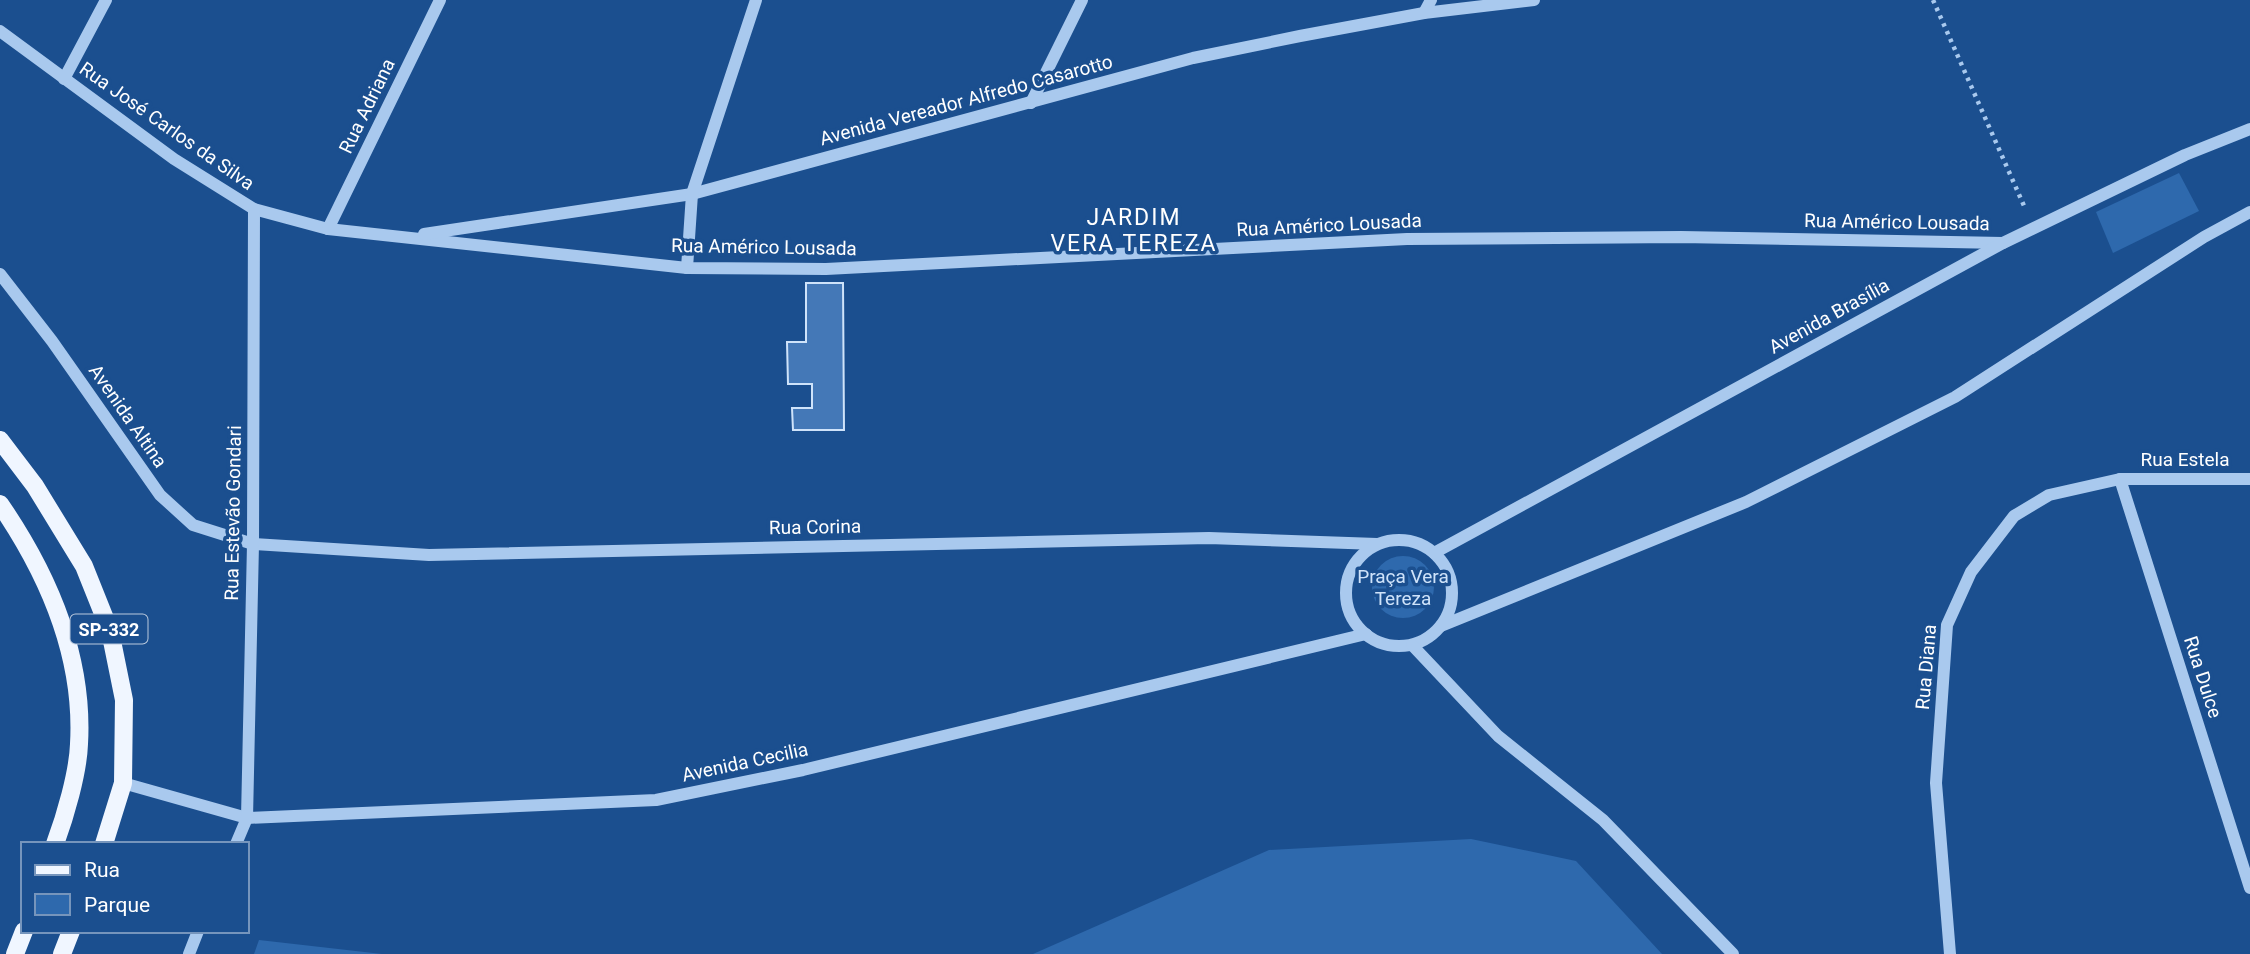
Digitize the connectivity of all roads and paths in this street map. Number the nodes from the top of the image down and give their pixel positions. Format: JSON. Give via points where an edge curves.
{"nodes":[{"id":1,"x":106,"y":0,"type":"edge"},
{"id":2,"x":440,"y":0,"type":"edge"},
{"id":3,"x":757,"y":0,"type":"edge"},
{"id":4,"x":1082,"y":0,"type":"edge"},
{"id":5,"x":1431,"y":0,"type":"edge"},
{"id":6,"x":1534,"y":0,"type":"edge"},
{"id":7,"x":1933,"y":0,"type":"edge"},
{"id":8,"x":1424,"y":13,"type":"junction"},
{"id":9,"x":0,"y":31,"type":"edge"},
{"id":10,"x":64,"y":79,"type":"junction"},
{"id":11,"x":1031,"y":103,"type":"junction"},
{"id":12,"x":2250,"y":129,"type":"edge"},
{"id":13,"x":692,"y":194,"type":"junction"},
{"id":14,"x":254,"y":209,"type":"junction"},
{"id":15,"x":2250,"y":212,"type":"edge"},
{"id":16,"x":2034,"y":228,"type":"junction"},
{"id":17,"x":328,"y":229,"type":"junction"},
{"id":18,"x":407,"y":236,"type":"junction"},
{"id":19,"x":2003,"y":243,"type":"junction"},
{"id":20,"x":687,"y":268,"type":"junction"},
{"id":21,"x":0,"y":274,"type":"edge"},
{"id":22,"x":0,"y":440,"type":"edge"},
{"id":23,"x":2120,"y":479,"type":"junction"},
{"id":24,"x":2250,"y":479,"type":"edge"},
{"id":25,"x":0,"y":504,"type":"edge"},
{"id":26,"x":253,"y":544,"type":"junction"},
{"id":27,"x":1377,"y":544,"type":"junction"},
{"id":28,"x":1434,"y":553,"type":"junction"},
{"id":29,"x":1441,"y":626,"type":"junction"},
{"id":30,"x":1366,"y":635,"type":"junction"},
{"id":31,"x":1412,"y":645,"type":"junction"},
{"id":32,"x":122,"y":782,"type":"junction"},
{"id":33,"x":247,"y":818,"type":"junction"},
{"id":34,"x":55,"y":842,"type":"edge"},
{"id":35,"x":105,"y":842,"type":"edge"},
{"id":36,"x":237,"y":842,"type":"edge"},
{"id":37,"x":2250,"y":888,"type":"edge"},
{"id":38,"x":23,"y":933,"type":"edge"},
{"id":39,"x":70,"y":933,"type":"edge"},
{"id":40,"x":197,"y":933,"type":"edge"},
{"id":41,"x":15,"y":954,"type":"edge"},
{"id":42,"x":62,"y":954,"type":"edge"},
{"id":43,"x":189,"y":954,"type":"edge"},
{"id":44,"x":1734,"y":954,"type":"edge"},
{"id":45,"x":1950,"y":954,"type":"edge"}],
"edges":[{"from":1,"to":10,"type":"street"},
{"from":2,"to":17,"type":"street","name":"Rua Adriana"},
{"from":3,"to":13,"type":"street"},
{"from":4,"to":11,"type":"street"},
{"from":5,"to":8,"type":"street"},
{"from":6,"to":8,"type":"street","name":"Avenida Vereador Alfredo Casarotto"},
{"from":7,"to":16,"type":"path"},
{"from":8,"to":11,"type":"street","name":"Avenida Vereador Alfredo Casarotto","via":[[1193,58]]},
{"from":9,"to":10,"type":"street","name":"Rua José Carlos da Silva"},
{"from":10,"to":14,"type":"street","name":"Rua José Carlos da Silva","via":[[174,159]]},
{"from":11,"to":13,"type":"street","name":"Avenida Vereador Alfredo Casarotto"},
{"from":12,"to":16,"type":"street","name":"Avenida Brasília"},
{"from":13,"to":18,"type":"street","name":"Avenida Vereador Alfredo Casarotto"},
{"from":13,"to":20,"type":"street"},
{"from":14,"to":17,"type":"street","name":"Rua José Carlos da Silva"},
{"from":14,"to":26,"type":"street","name":"Rua Estevão Gondari"},
{"from":15,"to":29,"type":"street","via":[[1944,403],[1746,502]]},
{"from":16,"to":19,"type":"street","name":"Avenida Brasília"},
{"from":17,"to":18,"type":"street","name":"Rua José Carlos da Silva"},
{"from":18,"to":20,"type":"street","name":"Rua Américo Lousada"},
{"from":19,"to":20,"type":"street","name":"Rua Américo Lousada","via":[[1681,237],[1408,239],[826,269]]},
{"from":19,"to":28,"type":"street","name":"Avenida Brasília"},
{"from":21,"to":26,"type":"street","name":"Avenida Altina","via":[[159,495],[193,525]]},
{"from":22,"to":32,"type":"main road","number":"SP-332","via":[[35,486],[84,566],[110,631],[124,700]]},
{"from":23,"to":24,"type":"street","name":"Rua Estela"},
{"from":23,"to":37,"type":"street","name":"Rua Dulce"},
{"from":23,"to":45,"type":"street","name":"Rua Diana","via":[[2049,495],[2014,516],[1971,572],[1947,625],[1936,783]]},
{"from":25,"to":34,"type":"main road","number":"SP-332","via":[[26,542],[48,588],[73,665],[79,747]]},
{"from":26,"to":27,"type":"street","name":"Rua Corina","via":[[429,555],[1209,538]]},
{"from":26,"to":33,"type":"street","name":"Rua Estevão Gondari"},
{"from":27,"to":28,"type":"street","via":[[1396,540],[1416,543]]},
{"from":27,"to":30,"type":"street","via":[[1362,554],[1346,586],[1350,613]]},
{"from":28,"to":29,"type":"street","via":[[1444,565],[1451,588],[1449,611]]},
{"from":29,"to":31,"type":"street"},
{"from":30,"to":31,"type":"street","via":[[1394,646]]},
{"from":30,"to":33,"type":"street","name":"Avenida Cecilia","via":[[803,770],[656,800]]},
{"from":31,"to":44,"type":"street","via":[[1498,736],[1603,820]]},
{"from":32,"to":33,"type":"street","name":"Avenida Cecilia"},
{"from":32,"to":35,"type":"main road","number":"SP-332"},
{"from":33,"to":36,"type":"street"},
{"from":38,"to":41,"type":"main road"},
{"from":39,"to":42,"type":"main road"},
{"from":40,"to":43,"type":"street"}]}
